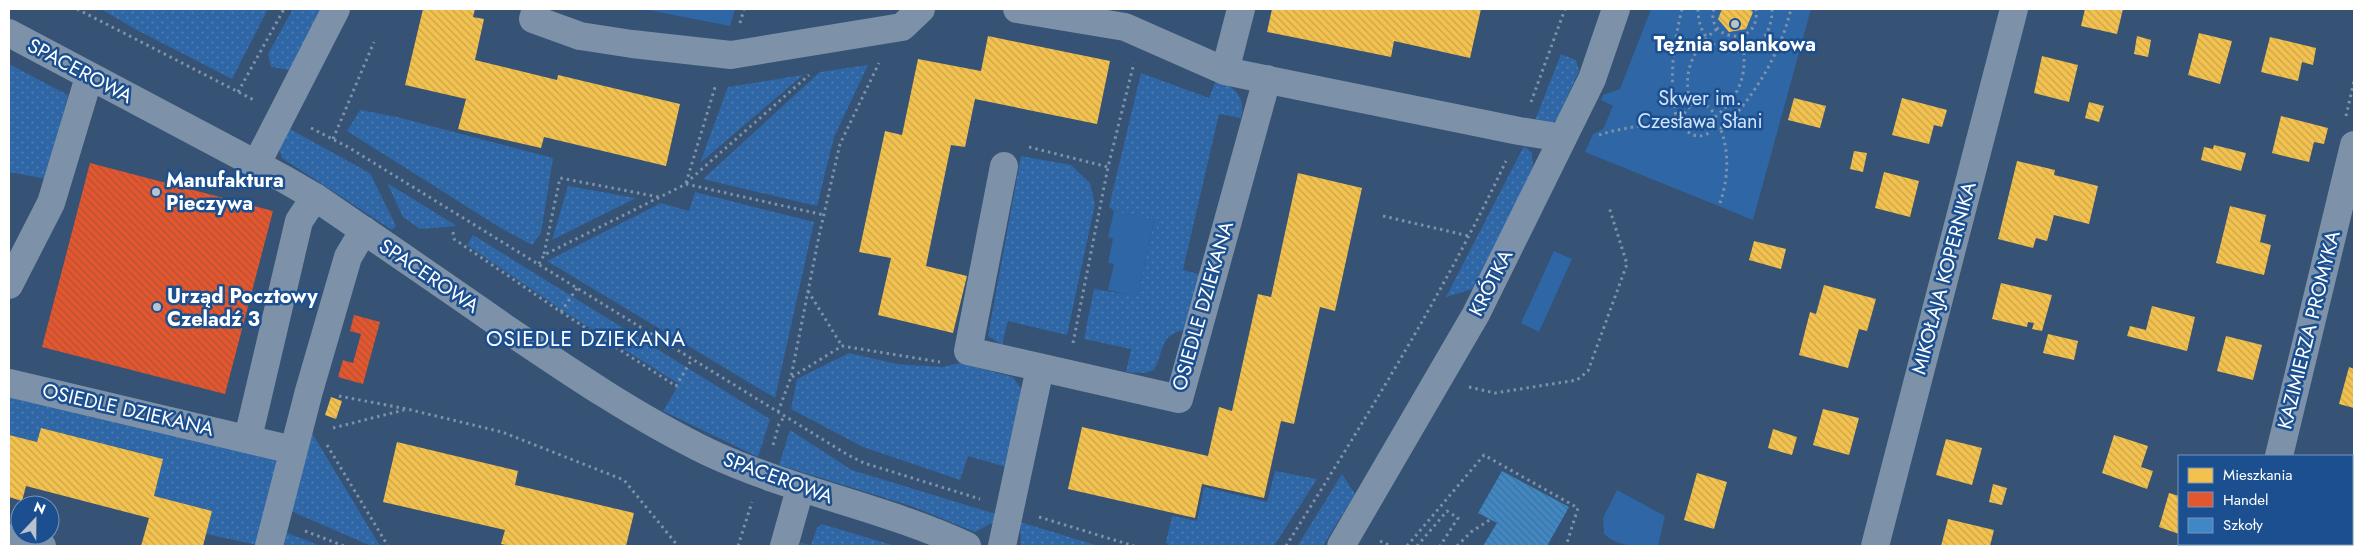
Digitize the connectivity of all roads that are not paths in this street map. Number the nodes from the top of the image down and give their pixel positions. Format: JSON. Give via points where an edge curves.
{"nodes":[{"id":1,"x":336,"y":9,"type":"edge"},
{"id":2,"x":536,"y":9,"type":"edge"},
{"id":3,"x":921,"y":9,"type":"edge"},
{"id":4,"x":1017,"y":9,"type":"edge"},
{"id":5,"x":1241,"y":9,"type":"edge"},
{"id":6,"x":1616,"y":9,"type":"edge"},
{"id":7,"x":2014,"y":9,"type":"edge"},
{"id":8,"x":1138,"y":24,"type":"edge"},
{"id":9,"x":9,"y":33,"type":"edge"},
{"id":10,"x":1225,"y":71,"type":"junction"},
{"id":11,"x":88,"y":77,"type":"junction"},
{"id":12,"x":1267,"y":79,"type":"junction"},
{"id":13,"x":1564,"y":138,"type":"junction"},
{"id":14,"x":2354,"y":145,"type":"edge"},
{"id":15,"x":257,"y":163,"type":"junction"},
{"id":16,"x":1004,"y":166,"type":"road end"},
{"id":17,"x":315,"y":197,"type":"junction"},
{"id":18,"x":364,"y":230,"type":"junction"},
{"id":19,"x":9,"y":285,"type":"edge"},
{"id":20,"x":1040,"y":368,"type":"junction"},
{"id":21,"x":9,"y":383,"type":"edge"},
{"id":22,"x":248,"y":438,"type":"junction"},
{"id":23,"x":293,"y":450,"type":"junction"},
{"id":24,"x":2279,"y":455,"type":"edge"},
{"id":25,"x":800,"y":489,"type":"junction"},
{"id":26,"x":9,"y":538,"type":"edge"},
{"id":27,"x":933,"y":539,"type":"edge"},
{"id":28,"x":42,"y":546,"type":"edge"},
{"id":29,"x":269,"y":546,"type":"edge"},
{"id":30,"x":784,"y":546,"type":"edge"},
{"id":31,"x":967,"y":546,"type":"edge"},
{"id":32,"x":1002,"y":546,"type":"edge"},
{"id":33,"x":1341,"y":546,"type":"edge"},
{"id":34,"x":1875,"y":546,"type":"edge"}],
"edges":[{"from":1,"to":15,"type":"street"},
{"from":2,"to":3,"type":"street","via":[[533,19],[580,36],[725,54],[902,27]]},
{"from":4,"to":8,"type":"street","via":[[1125,27]]},
{"from":5,"to":10,"type":"street"},
{"from":6,"to":13,"type":"street","name":"KRÓTKA","via":[[1602,55]]},
{"from":7,"to":34,"type":"street","name":"MIKOŁAJA KOPERNIKA"},
{"from":8,"to":10,"type":"street"},
{"from":9,"to":11,"type":"street","name":"SPACEROWA"},
{"from":10,"to":12,"type":"street"},
{"from":11,"to":15,"type":"street","name":"SPACEROWA"},
{"from":11,"to":19,"type":"street","via":[[52,203]]},
{"from":12,"to":13,"type":"street"},
{"from":12,"to":20,"type":"street","name":"OSIEDLE DZIEKANA","via":[[1179,400]]},
{"from":13,"to":33,"type":"street","name":"KRÓTKA","via":[[1476,314]]},
{"from":14,"to":24,"type":"street","name":"KAZIMIERZA PROMYKA"},
{"from":15,"to":17,"type":"street","name":"SPACEROWA"},
{"from":16,"to":20,"type":"street","name":"OSIEDLE DZIEKANA","via":[[968,352]]},
{"from":17,"to":18,"type":"street","name":"SPACEROWA"},
{"from":17,"to":22,"type":"street","via":[[299,221]]},
{"from":18,"to":23,"type":"street","via":[[348,257],[310,411]]},
{"from":18,"to":25,"type":"street","name":"SPACEROWA","via":[[542,353],[635,412],[733,463]]},
{"from":20,"to":32,"type":"street"},
{"from":21,"to":22,"type":"street","name":"OSIEDLE DZIEKANA"},
{"from":22,"to":23,"type":"street","name":"OSIEDLE DZIEKANA"},
{"from":23,"to":29,"type":"street"},
{"from":25,"to":27,"type":"street","name":"SPACEROWA"},
{"from":25,"to":30,"type":"street"},
{"from":26,"to":28,"type":"street"},
{"from":27,"to":31,"type":"street","name":"SPACEROWA"}]}
